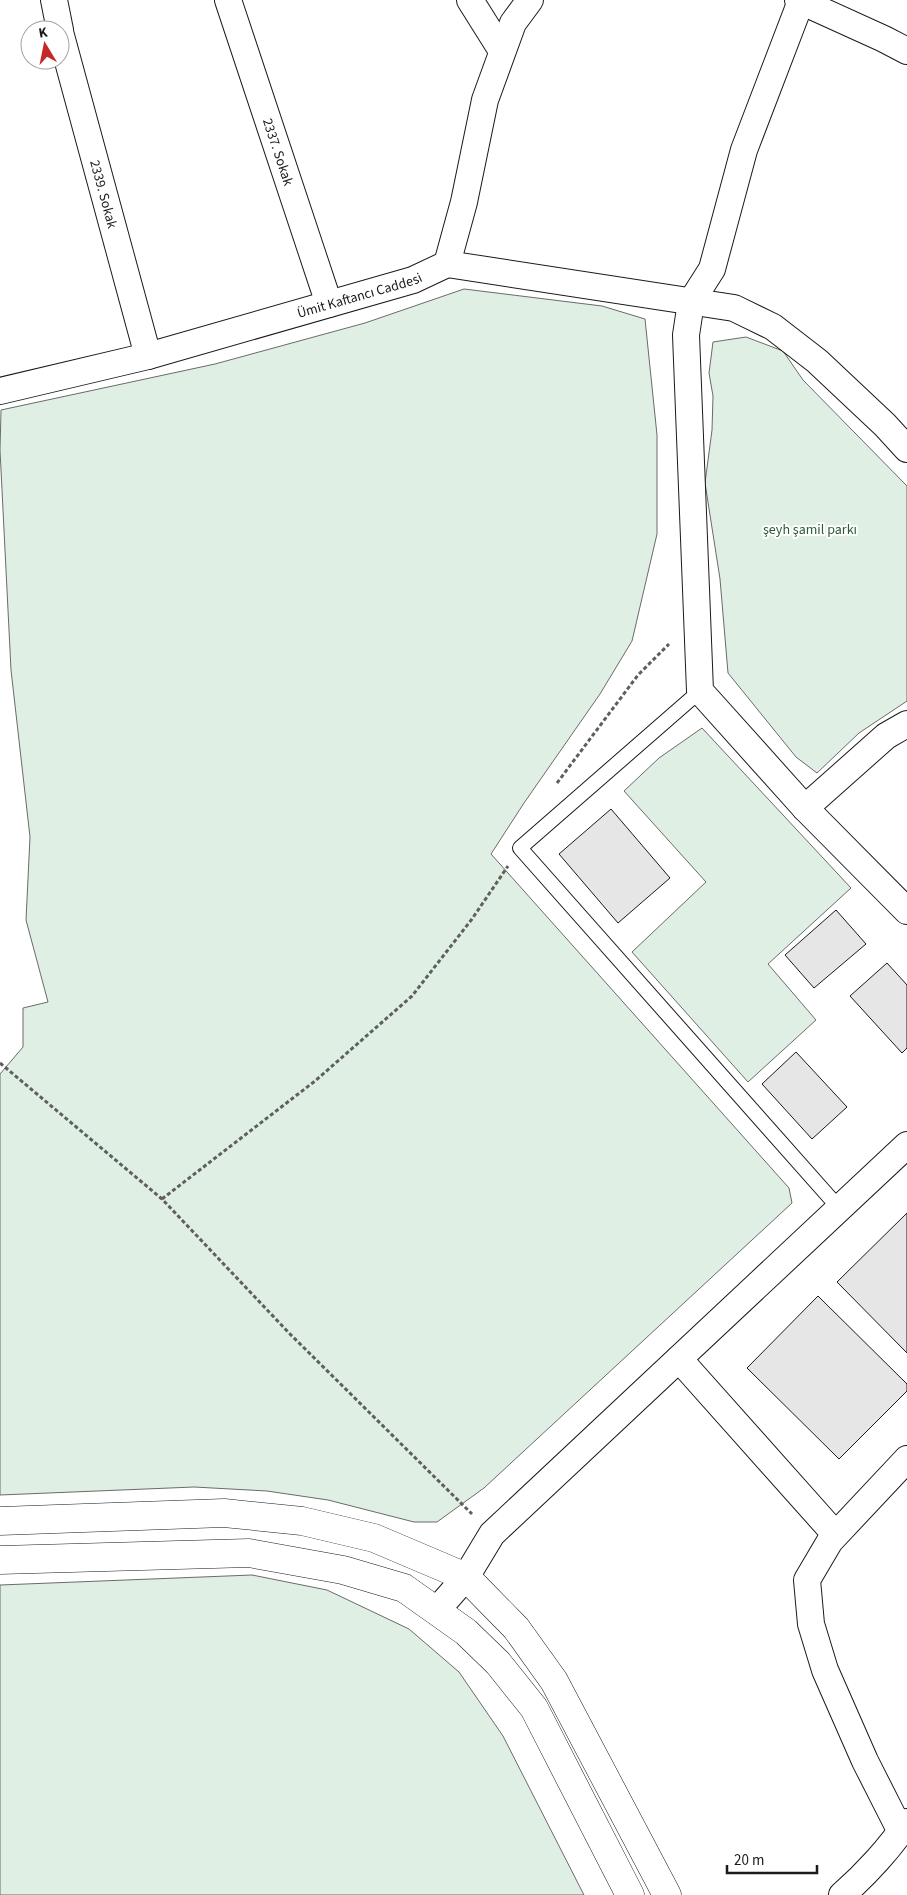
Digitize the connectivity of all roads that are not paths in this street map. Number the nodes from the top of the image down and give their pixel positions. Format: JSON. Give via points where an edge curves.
{"nodes":[{"id":1,"x":54,"y":0,"type":"edge"},
{"id":2,"x":228,"y":0,"type":"edge"},
{"id":3,"x":470,"y":0,"type":"edge"},
{"id":4,"x":530,"y":0,"type":"edge"},
{"id":5,"x":800,"y":0,"type":"edge"},
{"id":6,"x":58,"y":20,"type":"edge"},
{"id":7,"x":502,"y":51,"type":"junction"},
{"id":8,"x":907,"y":52,"type":"edge"},
{"id":9,"x":70,"y":68,"type":"edge"},
{"id":10,"x":447,"y":264,"type":"junction"},
{"id":11,"x":691,"y":302,"type":"junction"},
{"id":12,"x":329,"y":304,"type":"junction"},
{"id":13,"x":148,"y":356,"type":"junction"},
{"id":14,"x":0,"y":391,"type":"edge"},
{"id":15,"x":907,"y":449,"type":"edge"},
{"id":16,"x":700,"y":691,"type":"junction"},
{"id":17,"x":907,"y":724,"type":"edge"},
{"id":18,"x":805,"y":808,"type":"junction"},
{"id":19,"x":907,"y":911,"type":"edge"},
{"id":20,"x":907,"y":1145,"type":"edge"},
{"id":21,"x":839,"y":1208,"type":"junction"},
{"id":22,"x":679,"y":1359,"type":"junction"},
{"id":23,"x":907,"y":1459,"type":"edge"},
{"id":24,"x":0,"y":1521,"type":"edge"},
{"id":25,"x":836,"y":1534,"type":"junction"},
{"id":26,"x":0,"y":1560,"type":"edge"},
{"id":27,"x":466,"y":1577,"type":"junction"},
{"id":28,"x":437,"y":1610,"type":"junction"},
{"id":29,"x":904,"y":1827,"type":"edge"},
{"id":30,"x":630,"y":1895,"type":"edge"},
{"id":31,"x":667,"y":1895,"type":"edge"},
{"id":32,"x":842,"y":1895,"type":"edge"}],
"edges":[{"from":1,"to":6,"type":"street","name":"2339. Sokak"},
{"from":2,"to":12,"type":"street","name":"2337. Sokak"},
{"from":3,"to":7,"type":"street"},
{"from":4,"to":7,"type":"street","via":[[513,23]]},
{"from":5,"to":8,"type":"street"},
{"from":5,"to":11,"type":"street","via":[[744,150],[712,269]]},
{"from":7,"to":10,"type":"street","via":[[485,100],[464,202]]},
{"from":9,"to":13,"type":"street","name":"2339. Sokak"},
{"from":10,"to":11,"type":"street"},
{"from":10,"to":12,"type":"street","name":"Ümit Kaftancı Caddesi","via":[[413,280]]},
{"from":11,"to":15,"type":"street","via":[[734,308],[773,328],[816,361]]},
{"from":11,"to":16,"type":"street","via":[[686,335]]},
{"from":12,"to":13,"type":"street","name":"Ümit Kaftancı Caddesi"},
{"from":13,"to":14,"type":"street","name":"Ümit Kaftancı Caddesi"},
{"from":16,"to":18,"type":"street"},
{"from":16,"to":21,"type":"lane","via":[[520,848]]},
{"from":17,"to":18,"type":"street","via":[[886,736]]},
{"from":18,"to":19,"type":"street"},
{"from":20,"to":21,"type":"street"},
{"from":21,"to":22,"type":"street"},
{"from":22,"to":25,"type":"street"},
{"from":22,"to":27,"type":"street","via":[[492,1534]]},
{"from":23,"to":25,"type":"street"},
{"from":24,"to":27,"type":"main road","via":[[224,1513],[302,1521],[374,1538]]},
{"from":25,"to":29,"type":"street","via":[[807,1580],[811,1624],[825,1670],[865,1761]]},
{"from":26,"to":28,"type":"main road","via":[[250,1553],[343,1570],[404,1588]]},
{"from":27,"to":28,"type":"street"},
{"from":27,"to":31,"type":"main road","via":[[516,1628],[554,1681]]},
{"from":28,"to":30,"type":"main road","via":[[498,1663],[534,1708]]},
{"from":29,"to":32,"type":"street"}]}
